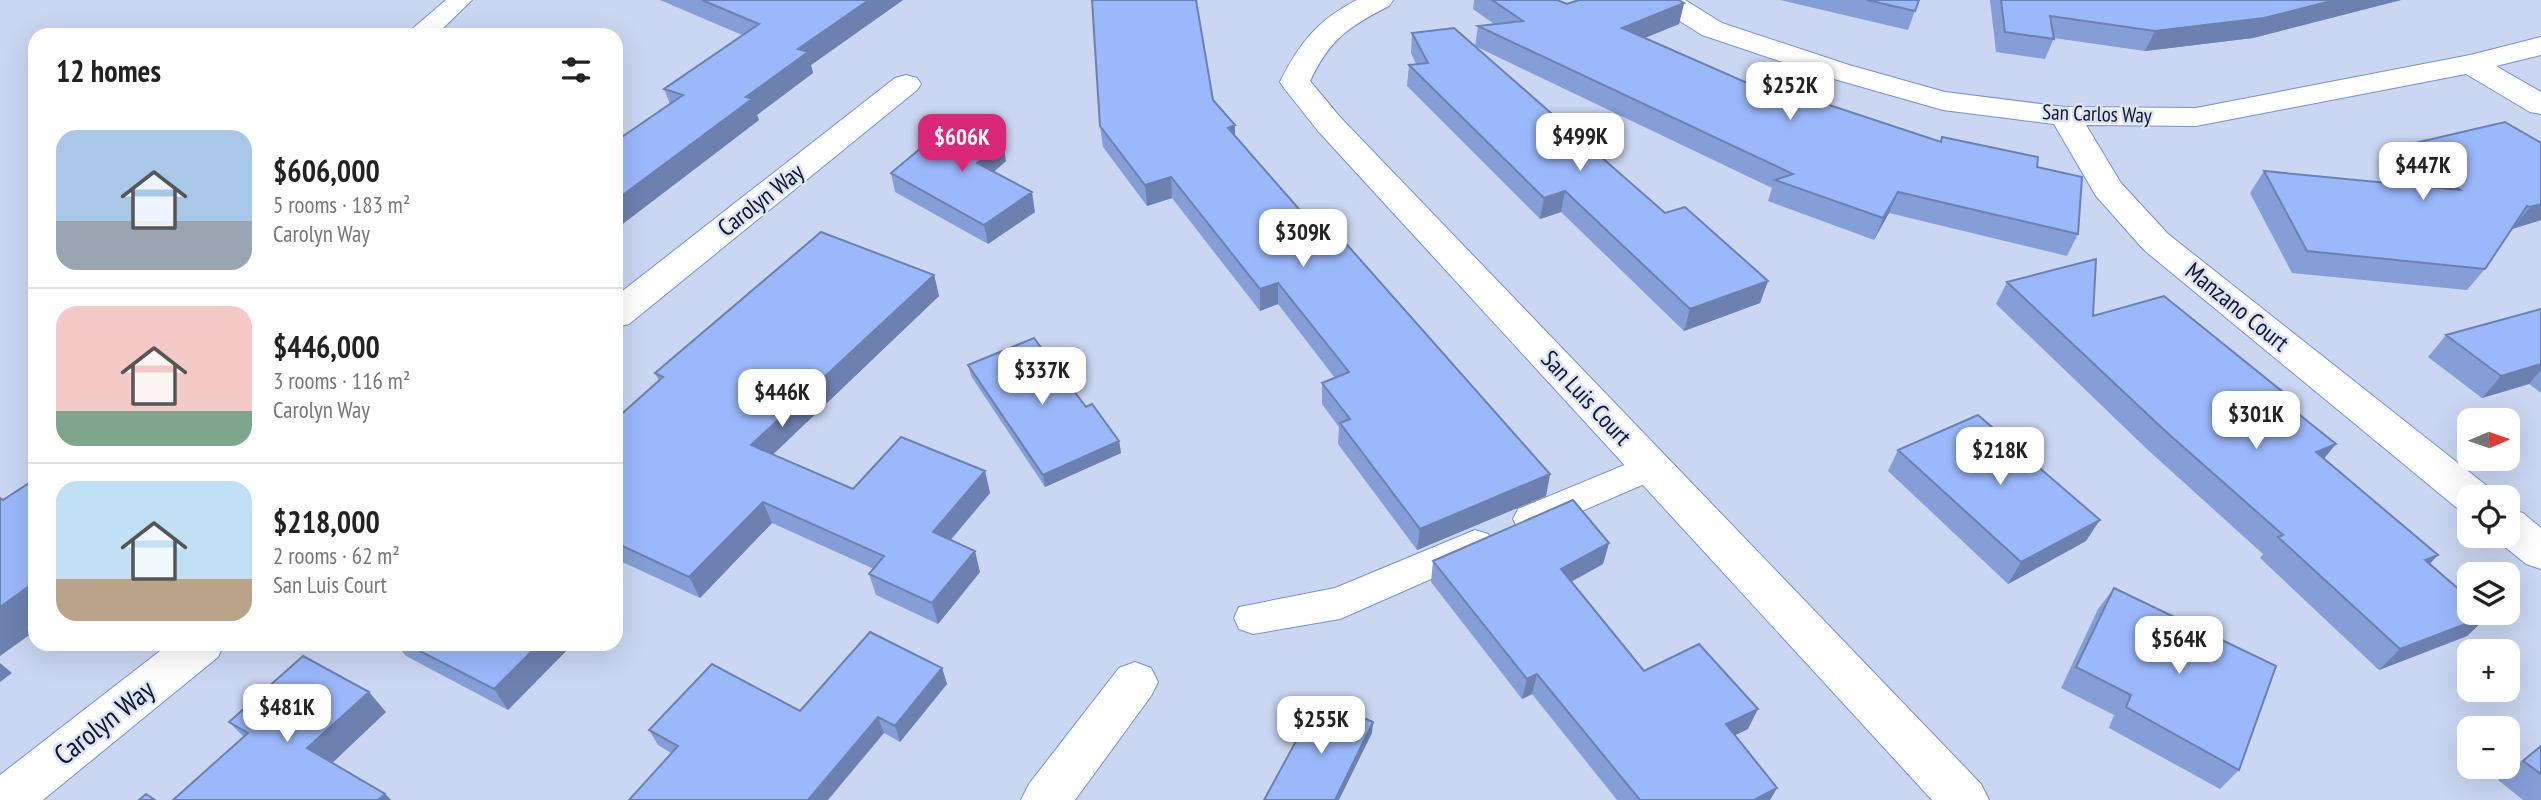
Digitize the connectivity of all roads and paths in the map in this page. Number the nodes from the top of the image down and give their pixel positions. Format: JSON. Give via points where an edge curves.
{"nodes":[{"id":1,"x":460,"y":0,"type":"edge"},
{"id":2,"x":1379,"y":0,"type":"edge"},
{"id":3,"x":1666,"y":0,"type":"edge"},
{"id":4,"x":430,"y":28,"type":"edge"},
{"id":5,"x":2541,"y":47,"type":"edge"},
{"id":6,"x":2471,"y":64,"type":"junction"},
{"id":7,"x":906,"y":84,"type":"dead end"},
{"id":8,"x":2541,"y":105,"type":"edge"},
{"id":9,"x":2065,"y":116,"type":"junction"},
{"id":10,"x":623,"y":309,"type":"edge"},
{"id":11,"x":1651,"y":467,"type":"junction"},
{"id":12,"x":2457,"y":485,"type":"edge"},
{"id":13,"x":2520,"y":535,"type":"edge"},
{"id":14,"x":2541,"y":552,"type":"edge"},
{"id":15,"x":1253,"y":618,"type":"dead end"},
{"id":16,"x":193,"y":651,"type":"edge"},
{"id":17,"x":1135,"y":682,"type":"dead end"},
{"id":18,"x":6,"y":800,"type":"edge"},
{"id":19,"x":1046,"y":800,"type":"edge"},
{"id":20,"x":1964,"y":800,"type":"edge"}],
"edges":[{"from":1,"to":4,"type":"lane"},
{"from":2,"to":11,"type":"street","name":"San Luis Court","via":[[1336,21],[1311,47],[1295,82],[1329,124]]},
{"from":3,"to":9,"type":"street","name":"San Carlos Way","via":[[1712,29],[1838,71],[1943,101]]},
{"from":5,"to":6,"type":"street","name":"San Carlos Way"},
{"from":6,"to":8,"type":"street"},
{"from":6,"to":9,"type":"street","name":"San Carlos Way","via":[[2196,117]]},
{"from":7,"to":10,"type":"street","name":"Carolyn Way"},
{"from":9,"to":12,"type":"street","name":"Manzano Court","via":[[2108,189],[2156,242]]},
{"from":11,"to":15,"type":"lane","via":[[1340,603]]},
{"from":11,"to":20,"type":"street","name":"San Luis Court"},
{"from":13,"to":14,"type":"street"},
{"from":16,"to":18,"type":"street","name":"Carolyn Way"},
{"from":17,"to":19,"type":"street"}]}
